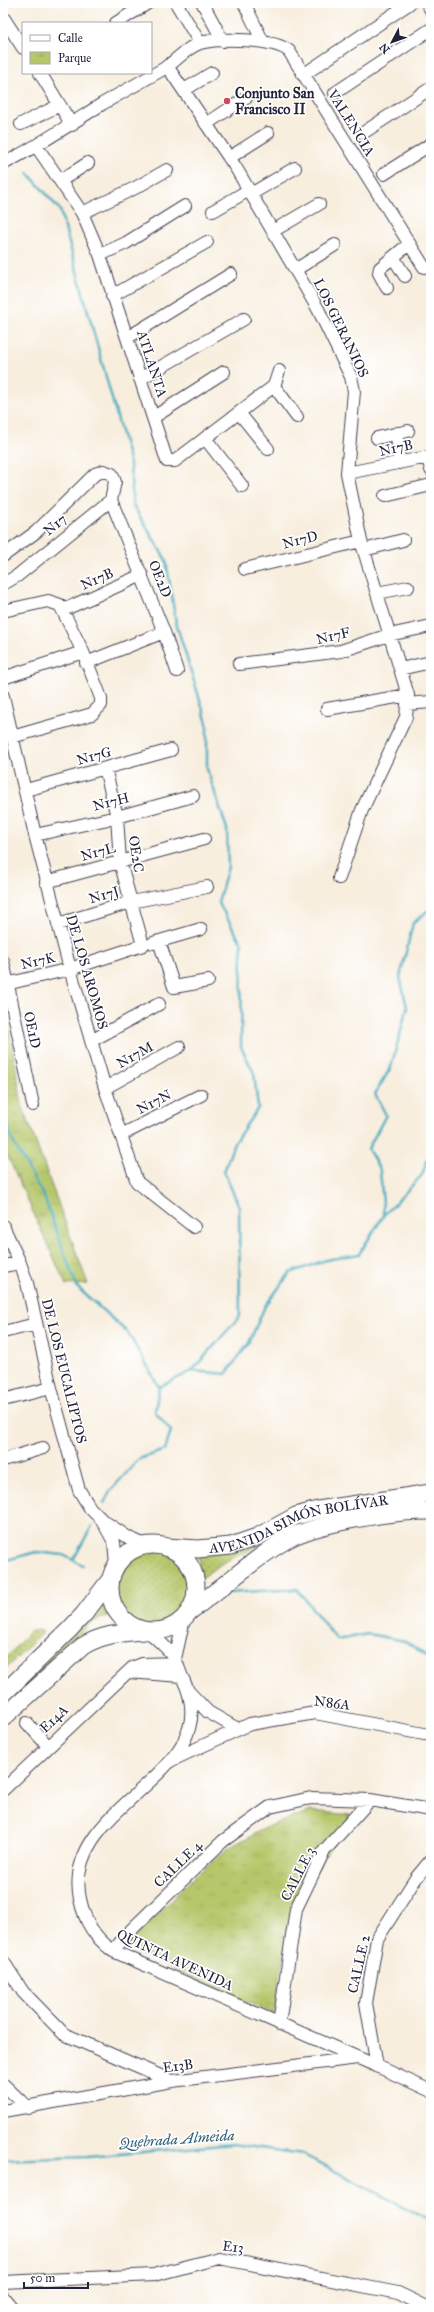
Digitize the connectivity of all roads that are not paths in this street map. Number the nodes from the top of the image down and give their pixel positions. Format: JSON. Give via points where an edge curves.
{"nodes":[{"id":1,"x":148,"y":3,"type":"edge"},
{"id":2,"x":176,"y":3,"type":"edge"},
{"id":3,"x":244,"y":3,"type":"edge"},
{"id":4,"x":410,"y":3,"type":"edge"},
{"id":5,"x":427,"y":3,"type":"edge"},
{"id":6,"x":203,"y":4,"type":"dead end"},
{"id":7,"x":431,"y":10,"type":"edge"},
{"id":8,"x":3,"y":17,"type":"edge"},
{"id":9,"x":118,"y":22,"type":"edge"},
{"id":10,"x":431,"y":30,"type":"edge"},
{"id":11,"x":223,"y":41,"type":"junction"},
{"id":12,"x":263,"y":42,"type":"junction"},
{"id":13,"x":200,"y":43,"type":"junction"},
{"id":14,"x":22,"y":46,"type":"edge"},
{"id":15,"x":167,"y":66,"type":"junction"},
{"id":16,"x":212,"y":73,"type":"dead end"},
{"id":17,"x":41,"y":74,"type":"edge"},
{"id":18,"x":304,"y":75,"type":"junction"},
{"id":19,"x":431,"y":88,"type":"edge"},
{"id":20,"x":184,"y":90,"type":"junction"},
{"id":21,"x":335,"y":93,"type":"dead end"},
{"id":22,"x":246,"y":98,"type":"dead end"},
{"id":23,"x":60,"y":105,"type":"junction"},
{"id":24,"x":21,"y":124,"type":"dead end"},
{"id":25,"x":206,"y":124,"type":"junction"},
{"id":26,"x":72,"y":125,"type":"junction"},
{"id":27,"x":268,"y":133,"type":"dead end"},
{"id":28,"x":363,"y":133,"type":"dead end"},
{"id":29,"x":431,"y":144,"type":"edge"},
{"id":30,"x":36,"y":147,"type":"junction"},
{"id":31,"x":229,"y":158,"type":"junction"},
{"id":32,"x":88,"y":163,"type":"dead end"},
{"id":33,"x":3,"y":164,"type":"edge"},
{"id":34,"x":295,"y":168,"type":"dead end"},
{"id":35,"x":167,"y":170,"type":"dead end"},
{"id":36,"x":384,"y":174,"type":"dead end"},
{"id":37,"x":60,"y":181,"type":"junction"},
{"id":38,"x":250,"y":192,"type":"junction"},
{"id":39,"x":319,"y":204,"type":"dead end"},
{"id":40,"x":185,"y":206,"type":"dead end"},
{"id":41,"x":213,"y":211,"type":"dead end"},
{"id":42,"x":82,"y":213,"type":"junction"},
{"id":43,"x":273,"y":231,"type":"junction"},
{"id":44,"x":207,"y":242,"type":"dead end"},
{"id":45,"x":410,"y":244,"type":"junction"},
{"id":46,"x":335,"y":245,"type":"dead end"},
{"id":47,"x":100,"y":255,"type":"junction"},
{"id":48,"x":393,"y":257,"type":"junction"},
{"id":49,"x":424,"y":267,"type":"dead end"},
{"id":50,"x":295,"y":270,"type":"junction"},
{"id":51,"x":231,"y":274,"type":"dead end"},
{"id":52,"x":404,"y":276,"type":"dead end"},
{"id":53,"x":387,"y":288,"type":"dead end"},
{"id":54,"x":112,"y":296,"type":"junction"},
{"id":55,"x":244,"y":319,"type":"dead end"},
{"id":56,"x":127,"y":338,"type":"junction"},
{"id":57,"x":224,"y":372,"type":"dead end"},
{"id":58,"x":279,"y":372,"type":"dead end"},
{"id":59,"x":140,"y":379,"type":"junction"},
{"id":60,"x":274,"y":386,"type":"junction"},
{"id":61,"x":240,"y":414,"type":"junction"},
{"id":62,"x":297,"y":416,"type":"dead end"},
{"id":63,"x":154,"y":417,"type":"junction"},
{"id":64,"x":205,"y":438,"type":"junction"},
{"id":65,"x":376,"y":438,"type":"dead end"},
{"id":66,"x":268,"y":449,"type":"dead end"},
{"id":67,"x":399,"y":463,"type":"junction"},
{"id":68,"x":430,"y":463,"type":"edge"},
{"id":69,"x":347,"y":473,"type":"junction"},
{"id":70,"x":431,"y":485,"type":"edge"},
{"id":71,"x":242,"y":486,"type":"dead end"},
{"id":72,"x":385,"y":496,"type":"dead end"},
{"id":73,"x":111,"y":500,"type":"junction"},
{"id":74,"x":403,"y":540,"type":"dead end"},
{"id":75,"x":363,"y":545,"type":"junction"},
{"id":76,"x":3,"y":556,"type":"edge"},
{"id":77,"x":245,"y":569,"type":"dead end"},
{"id":78,"x":142,"y":575,"type":"junction"},
{"id":79,"x":3,"y":584,"type":"edge"},
{"id":80,"x":408,"y":586,"type":"dead end"},
{"id":81,"x":377,"y":593,"type":"junction"},
{"id":82,"x":63,"y":610,"type":"junction"},
{"id":83,"x":3,"y":612,"type":"edge"},
{"id":84,"x":431,"y":626,"type":"edge"},
{"id":85,"x":164,"y":632,"type":"junction"},
{"id":86,"x":389,"y":635,"type":"junction"},
{"id":87,"x":85,"y":658,"type":"junction"},
{"id":88,"x":431,"y":662,"type":"edge"},
{"id":89,"x":239,"y":664,"type":"dead end"},
{"id":90,"x":400,"y":669,"type":"junction"},
{"id":91,"x":177,"y":671,"type":"dead end"},
{"id":92,"x":3,"y":678,"type":"edge"},
{"id":93,"x":3,"y":696,"type":"edge"},
{"id":94,"x":407,"y":699,"type":"junction"},
{"id":95,"x":431,"y":702,"type":"edge"},
{"id":96,"x":328,"y":709,"type":"dead end"},
{"id":97,"x":12,"y":737,"type":"junction"},
{"id":98,"x":171,"y":750,"type":"dead end"},
{"id":99,"x":105,"y":768,"type":"junction"},
{"id":100,"x":26,"y":790,"type":"junction"},
{"id":101,"x":193,"y":796,"type":"dead end"},
{"id":102,"x":116,"y":817,"type":"junction"},
{"id":103,"x":35,"y":835,"type":"junction"},
{"id":104,"x":204,"y":839,"type":"dead end"},
{"id":105,"x":120,"y":862,"type":"junction"},
{"id":106,"x":339,"y":878,"type":"dead end"},
{"id":107,"x":46,"y":882,"type":"junction"},
{"id":108,"x":207,"y":887,"type":"dead end"},
{"id":109,"x":131,"y":902,"type":"junction"},
{"id":110,"x":58,"y":924,"type":"junction"},
{"id":111,"x":202,"y":929,"type":"dead end"},
{"id":112,"x":159,"y":941,"type":"junction"},
{"id":113,"x":143,"y":945,"type":"junction"},
{"id":114,"x":3,"y":961,"type":"edge"},
{"id":115,"x":70,"y":969,"type":"junction"},
{"id":116,"x":208,"y":981,"type":"dead end"},
{"id":117,"x":6,"y":984,"type":"junction"},
{"id":118,"x":159,"y":1004,"type":"dead end"},
{"id":119,"x":90,"y":1041,"type":"junction"},
{"id":120,"x":179,"y":1047,"type":"dead end"},
{"id":121,"x":105,"y":1088,"type":"junction"},
{"id":122,"x":201,"y":1095,"type":"dead end"},
{"id":123,"x":33,"y":1105,"type":"dead end"},
{"id":124,"x":121,"y":1135,"type":"junction"},
{"id":125,"x":3,"y":1226,"type":"edge"},
{"id":126,"x":194,"y":1227,"type":"dead end"},
{"id":127,"x":20,"y":1263,"type":"junction"},
{"id":128,"x":3,"y":1266,"type":"edge"},
{"id":129,"x":36,"y":1324,"type":"junction"},
{"id":130,"x":3,"y":1332,"type":"edge"},
{"id":131,"x":51,"y":1388,"type":"junction"},
{"id":132,"x":3,"y":1400,"type":"edge"},
{"id":133,"x":43,"y":1448,"type":"dead end"},
{"id":134,"x":3,"y":1460,"type":"edge"},
{"id":135,"x":431,"y":1493,"type":"edge"},
{"id":136,"x":431,"y":1511,"type":"edge"},
{"id":137,"x":102,"y":1520,"type":"junction"},
{"id":138,"x":145,"y":1545,"type":"junction"},
{"id":139,"x":166,"y":1547,"type":"junction"},
{"id":140,"x":113,"y":1572,"type":"junction"},
{"id":141,"x":187,"y":1615,"type":"junction"},
{"id":142,"x":148,"y":1632,"type":"junction"},
{"id":143,"x":176,"y":1661,"type":"junction"},
{"id":144,"x":128,"y":1672,"type":"junction"},
{"id":145,"x":182,"y":1676,"type":"junction"},
{"id":146,"x":190,"y":1692,"type":"junction"},
{"id":147,"x":3,"y":1694,"type":"edge"},
{"id":148,"x":3,"y":1718,"type":"edge"},
{"id":149,"x":27,"y":1723,"type":"dead end"},
{"id":150,"x":236,"y":1728,"type":"junction"},
{"id":151,"x":424,"y":1734,"type":"dead end"},
{"id":152,"x":48,"y":1746,"type":"junction"},
{"id":153,"x":172,"y":1760,"type":"junction"},
{"id":154,"x":3,"y":1790,"type":"edge"},
{"id":155,"x":370,"y":1800,"type":"junction"},
{"id":156,"x":431,"y":1810,"type":"edge"},
{"id":157,"x":431,"y":1860,"type":"edge"},
{"id":158,"x":113,"y":1951,"type":"junction"},
{"id":159,"x":3,"y":1961,"type":"edge"},
{"id":160,"x":279,"y":2024,"type":"junction"},
{"id":161,"x":359,"y":2058,"type":"junction"},
{"id":162,"x":377,"y":2066,"type":"junction"},
{"id":163,"x":172,"y":2081,"type":"junction"},
{"id":164,"x":3,"y":2084,"type":"edge"},
{"id":165,"x":431,"y":2091,"type":"edge"},
{"id":166,"x":28,"y":2108,"type":"junction"},
{"id":167,"x":3,"y":2111,"type":"edge"},
{"id":168,"x":3,"y":2282,"type":"edge"},
{"id":169,"x":3,"y":2297,"type":"edge"},
{"id":170,"x":13,"y":2309,"type":"edge"},
{"id":171,"x":431,"y":2309,"type":"edge"}],
"edges":[{"from":1,"to":9,"type":"street"},
{"from":2,"to":13,"type":"street"},
{"from":3,"to":12,"type":"street"},
{"from":4,"to":18,"type":"street"},
{"from":5,"to":7,"type":"street"},
{"from":6,"to":11,"type":"street"},
{"from":8,"to":14,"type":"street"},
{"from":10,"to":21,"type":"street"},
{"from":11,"to":12,"type":"street","name":"VALENCIA"},
{"from":11,"to":13,"type":"street","name":"VALENCIA"},
{"from":12,"to":18,"type":"street","name":"VALENCIA","via":[[280,45],[289,51]]},
{"from":13,"to":15,"type":"street"},
{"from":15,"to":20,"type":"street","name":"LOS GERANIOS"},
{"from":15,"to":26,"type":"street"},
{"from":16,"to":20,"type":"street"},
{"from":17,"to":23,"type":"street"},
{"from":18,"to":45,"type":"street","name":"VALENCIA"},
{"from":19,"to":28,"type":"street"},
{"from":20,"to":25,"type":"street","name":"LOS GERANIOS"},
{"from":22,"to":25,"type":"street"},
{"from":23,"to":24,"type":"street"},
{"from":23,"to":26,"type":"street"},
{"from":25,"to":31,"type":"street","name":"LOS GERANIOS"},
{"from":26,"to":30,"type":"street"},
{"from":27,"to":31,"type":"street"},
{"from":29,"to":36,"type":"street"},
{"from":30,"to":33,"type":"street"},
{"from":30,"to":37,"type":"street","name":"ATLANTA"},
{"from":31,"to":38,"type":"street","name":"LOS GERANIOS"},
{"from":32,"to":37,"type":"street"},
{"from":34,"to":38,"type":"street"},
{"from":35,"to":42,"type":"street","via":[[130,191]]},
{"from":37,"to":42,"type":"street","name":"ATLANTA"},
{"from":38,"to":41,"type":"street"},
{"from":38,"to":43,"type":"street","name":"LOS GERANIOS"},
{"from":39,"to":43,"type":"street"},
{"from":40,"to":47,"type":"street","via":[[126,243]]},
{"from":42,"to":47,"type":"street","name":"ATLANTA"},
{"from":43,"to":50,"type":"street","name":"LOS GERANIOS"},
{"from":44,"to":54,"type":"street"},
{"from":45,"to":48,"type":"street"},
{"from":45,"to":49,"type":"street","name":"VALENCIA"},
{"from":46,"to":50,"type":"street"},
{"from":47,"to":54,"type":"street","name":"ATLANTA"},
{"from":48,"to":52,"type":"street"},
{"from":48,"to":53,"type":"street","via":[[378,270]]},
{"from":50,"to":69,"type":"street","name":"LOS GERANIOS","via":[[318,309],[353,385]]},
{"from":51,"to":56,"type":"street"},
{"from":54,"to":56,"type":"street","name":"ATLANTA"},
{"from":55,"to":59,"type":"street"},
{"from":56,"to":59,"type":"street","name":"ATLANTA"},
{"from":57,"to":63,"type":"street"},
{"from":58,"to":60,"type":"street"},
{"from":59,"to":63,"type":"street","name":"ATLANTA"},
{"from":60,"to":61,"type":"street","name":"ATLANTA"},
{"from":60,"to":62,"type":"street"},
{"from":61,"to":64,"type":"street","name":"ATLANTA"},
{"from":61,"to":66,"type":"street"},
{"from":63,"to":64,"type":"street","name":"ATLANTA","via":[[165,458],[169,463]]},
{"from":64,"to":71,"type":"street"},
{"from":65,"to":67,"type":"street","via":[[402,432]]},
{"from":67,"to":68,"type":"street","name":"N17B"},
{"from":67,"to":69,"type":"street","name":"N17B"},
{"from":69,"to":75,"type":"street","name":"LOS GERANIOS"},
{"from":70,"to":72,"type":"street"},
{"from":73,"to":76,"type":"street","via":[[114,476],[111,472],[104,471],[95,474],[36,532]]},
{"from":73,"to":78,"type":"street","name":"OE2D"},
{"from":73,"to":79,"type":"street","name":"N17","via":[[17,576]]},
{"from":74,"to":75,"type":"street","name":"N17D"},
{"from":75,"to":77,"type":"street","name":"N17D"},
{"from":75,"to":81,"type":"street","name":"LOS GERANIOS"},
{"from":78,"to":82,"type":"street","name":"N17B"},
{"from":78,"to":85,"type":"street","name":"OE2D"},
{"from":80,"to":81,"type":"street"},
{"from":81,"to":86,"type":"street","name":"LOS GERANIOS"},
{"from":82,"to":83,"type":"street","via":[[60,605],[48,601]]},
{"from":82,"to":87,"type":"street"},
{"from":84,"to":86,"type":"street","name":"N17F"},
{"from":85,"to":87,"type":"street"},
{"from":85,"to":91,"type":"street","name":"OE2D"},
{"from":86,"to":89,"type":"street","name":"N17F","via":[[341,651]]},
{"from":86,"to":90,"type":"street","name":"LOS GERANIOS"},
{"from":87,"to":92,"type":"street"},
{"from":87,"to":97,"type":"street","via":[[101,698],[97,711]]},
{"from":88,"to":90,"type":"street"},
{"from":90,"to":94,"type":"street","name":"LOS GERANIOS"},
{"from":93,"to":97,"type":"street","name":"DE LOS AROMOS"},
{"from":94,"to":95,"type":"street"},
{"from":94,"to":96,"type":"street"},
{"from":94,"to":106,"type":"street","via":[[406,717],[362,810]]},
{"from":97,"to":100,"type":"street","name":"DE LOS AROMOS"},
{"from":98,"to":99,"type":"street","name":"N17G"},
{"from":99,"to":100,"type":"street","name":"N17G"},
{"from":99,"to":102,"type":"street","name":"OE2C"},
{"from":100,"to":103,"type":"street","name":"DE LOS AROMOS"},
{"from":101,"to":102,"type":"street","name":"N17H"},
{"from":102,"to":103,"type":"street","name":"N17H"},
{"from":102,"to":105,"type":"street","name":"OE2C"},
{"from":103,"to":107,"type":"street","name":"DE LOS AROMOS"},
{"from":104,"to":105,"type":"street","name":"N17L"},
{"from":105,"to":107,"type":"street","name":"N17L"},
{"from":105,"to":109,"type":"street","name":"OE2C"},
{"from":107,"to":110,"type":"street","name":"DE LOS AROMOS"},
{"from":108,"to":109,"type":"street","name":"N17J"},
{"from":109,"to":110,"type":"street","name":"N17J"},
{"from":109,"to":113,"type":"street","name":"OE2C"},
{"from":110,"to":115,"type":"street","name":"DE LOS AROMOS"},
{"from":111,"to":112,"type":"street","name":"N17K"},
{"from":112,"to":113,"type":"street","name":"N17K"},
{"from":112,"to":116,"type":"street","via":[[174,987]]},
{"from":113,"to":115,"type":"street","name":"N17K"},
{"from":114,"to":117,"type":"street","name":"OE1D"},
{"from":115,"to":117,"type":"street","name":"N17K"},
{"from":115,"to":119,"type":"street","name":"DE LOS AROMOS"},
{"from":117,"to":123,"type":"street","name":"OE1D"},
{"from":118,"to":119,"type":"street"},
{"from":119,"to":121,"type":"street","name":"DE LOS AROMOS"},
{"from":120,"to":121,"type":"street","name":"N17M"},
{"from":121,"to":124,"type":"street","name":"DE LOS AROMOS"},
{"from":122,"to":124,"type":"street","name":"N17N"},
{"from":124,"to":126,"type":"street","name":"DE LOS AROMOS","via":[[137,1182]]},
{"from":125,"to":127,"type":"street","name":"DE LOS EUCALIPTOS"},
{"from":127,"to":128,"type":"street"},
{"from":127,"to":129,"type":"street","name":"DE LOS EUCALIPTOS"},
{"from":129,"to":130,"type":"street"},
{"from":129,"to":131,"type":"street","name":"DE LOS EUCALIPTOS"},
{"from":131,"to":132,"type":"street"},
{"from":131,"to":137,"type":"street","name":"DE LOS EUCALIPTOS","via":[[79,1490],[90,1508]]},
{"from":133,"to":134,"type":"street"},
{"from":135,"to":139,"type":"highway","name":"AVENIDA SIMÓN BOLÍVAR","via":[[318,1510],[296,1516],[257,1537],[231,1546],[198,1549]]},
{"from":136,"to":141,"type":"highway","name":"AVENIDA SIMÓN BOLÍVAR","via":[[416,1510],[360,1519],[302,1532],[258,1558]]},
{"from":137,"to":138,"type":"street","name":"DE LOS EUCALIPTOS"},
{"from":137,"to":140,"type":"street","name":"DE LOS EUCALIPTOS","via":[[114,1542]]},
{"from":138,"to":139,"type":"highway","name":"AVENIDA SIMÓN BOLÍVAR"},
{"from":138,"to":140,"type":"highway","via":[[134,1549]]},
{"from":139,"to":141,"type":"highway","name":"AVENIDA SIMÓN BOLÍVAR","via":[[178,1552],[193,1573],[195,1598]]},
{"from":140,"to":142,"type":"highway","via":[[109,1594],[118,1613],[133,1627]]},
{"from":140,"to":147,"type":"highway","via":[[74,1624]]},
{"from":141,"to":142,"type":"highway","name":"AVENIDA SIMÓN BOLÍVAR","via":[[166,1630]]},
{"from":141,"to":143,"type":"street"},
{"from":142,"to":143,"type":"street","name":"QUINTA AVENIDA"},
{"from":142,"to":148,"type":"highway","name":"AVENIDA SIMÓN BOLÍVAR","via":[[116,1633],[92,1640]]},
{"from":143,"to":144,"type":"street","name":"E14A","via":[[142,1664]]},
{"from":143,"to":145,"type":"street","name":"QUINTA AVENIDA"},
{"from":144,"to":145,"type":"street"},
{"from":144,"to":152,"type":"street","name":"E14A"},
{"from":145,"to":146,"type":"street","name":"QUINTA AVENIDA"},
{"from":146,"to":150,"type":"street","via":[[208,1712]]},
{"from":146,"to":153,"type":"street","name":"QUINTA AVENIDA","via":[[190,1727]]},
{"from":149,"to":152,"type":"street"},
{"from":150,"to":151,"type":"street","name":"N86A","via":[[315,1713]]},
{"from":150,"to":153,"type":"street","name":"N86A"},
{"from":152,"to":154,"type":"street","name":"E14A"},
{"from":153,"to":158,"type":"street","name":"QUINTA AVENIDA","via":[[100,1829],[83,1855],[78,1886],[83,1909],[91,1930]]},
{"from":155,"to":156,"type":"street"},
{"from":155,"to":158,"type":"street","name":"CALLE 4","via":[[311,1798],[270,1807],[223,1841],[128,1933]]},
{"from":155,"to":160,"type":"street","name":"CALLE 3","via":[[324,1851],[296,1909]]},
{"from":157,"to":162,"type":"street","name":"CALLE 2","via":[[416,1878],[377,1939],[366,2003]]},
{"from":158,"to":160,"type":"street","name":"QUINTA AVENIDA"},
{"from":159,"to":163,"type":"street","via":[[23,1992],[64,2034]]},
{"from":160,"to":161,"type":"street","name":"QUINTA AVENIDA"},
{"from":161,"to":162,"type":"street","name":"QUINTA AVENIDA"},
{"from":161,"to":163,"type":"street","name":"E13B"},
{"from":162,"to":165,"type":"street","name":"QUINTA AVENIDA"},
{"from":163,"to":166,"type":"street","name":"E13B"},
{"from":164,"to":166,"type":"street"},
{"from":166,"to":167,"type":"street","name":"E13B"},
{"from":168,"to":171,"type":"street","name":"E13","via":[[154,2275],[219,2258],[398,2293]]},
{"from":169,"to":170,"type":"street"}]}
